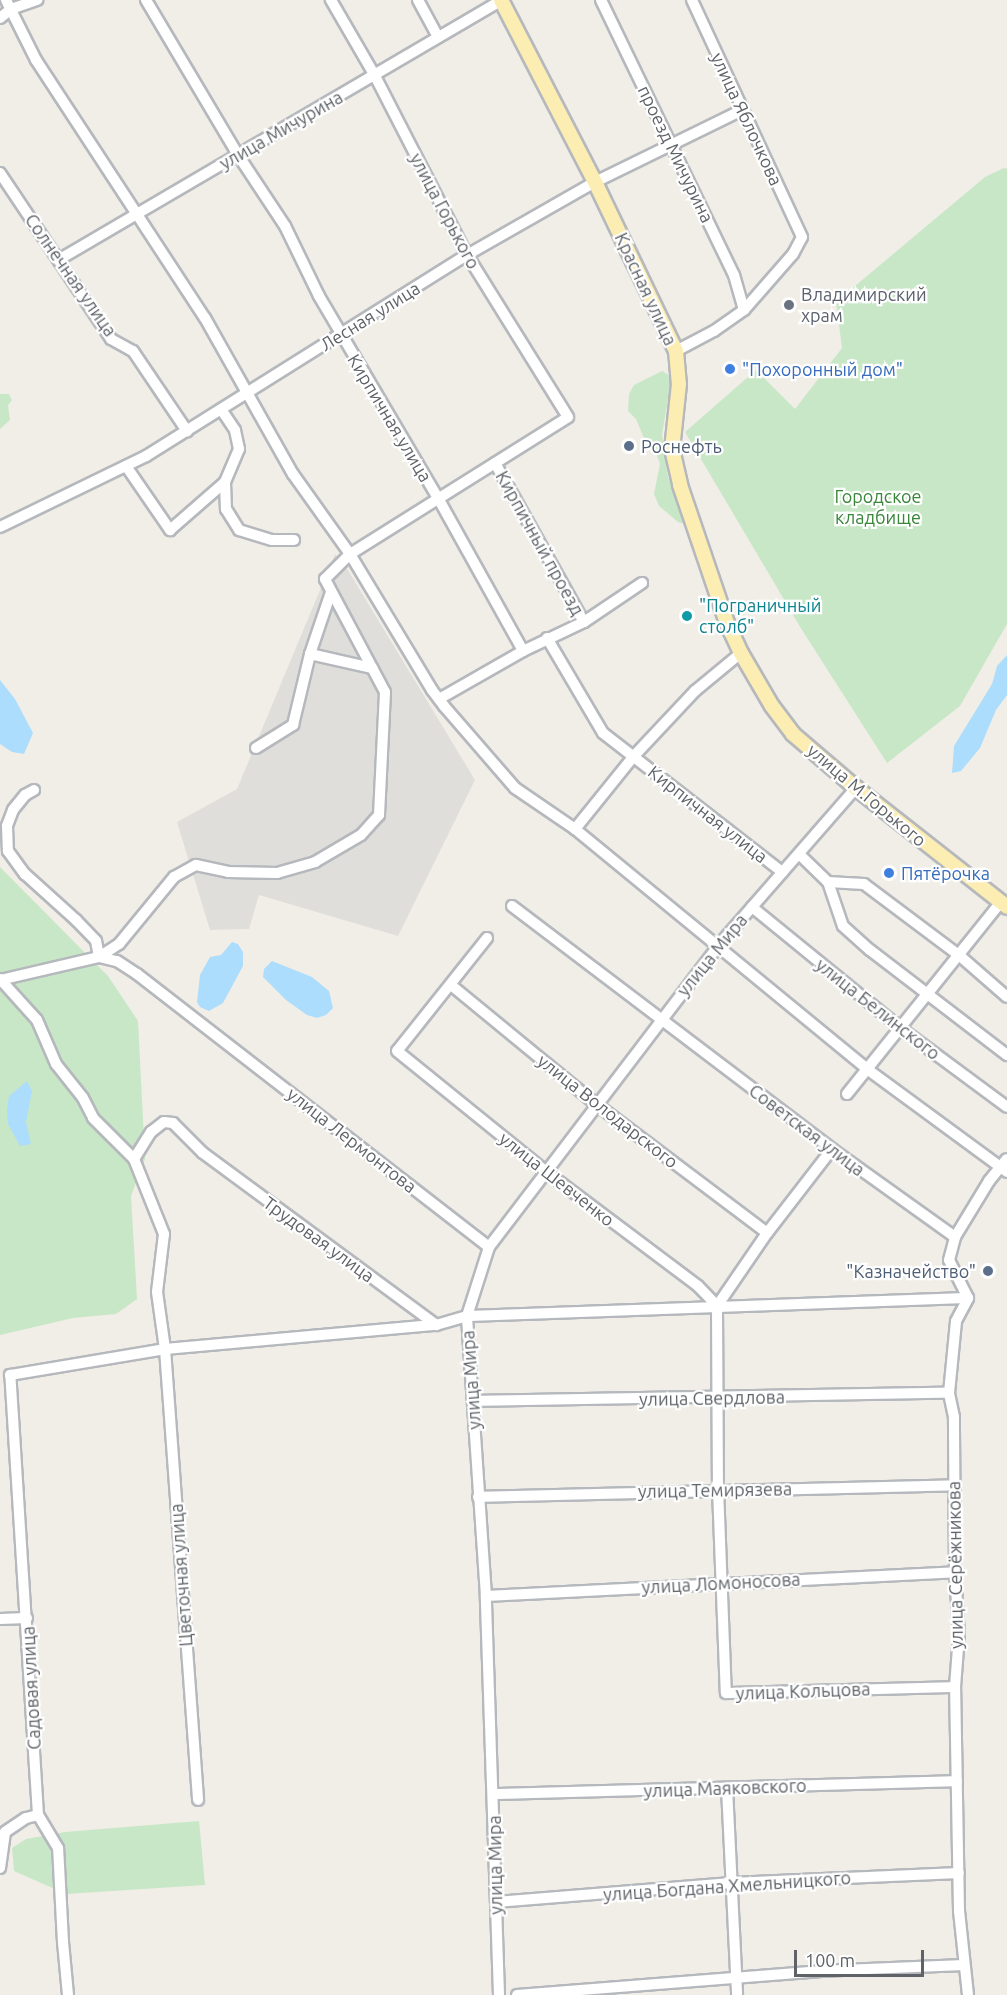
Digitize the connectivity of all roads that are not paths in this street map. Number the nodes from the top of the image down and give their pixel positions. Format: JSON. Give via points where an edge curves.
{"nodes":[{"id":1,"x":37,"y":0,"type":"edge"},
{"id":2,"x":146,"y":0,"type":"edge"},
{"id":3,"x":331,"y":0,"type":"edge"},
{"id":4,"x":418,"y":0,"type":"edge"},
{"id":5,"x":502,"y":0,"type":"edge"},
{"id":6,"x":601,"y":0,"type":"edge"},
{"id":7,"x":692,"y":0,"type":"edge"},
{"id":8,"x":8,"y":5,"type":"edge"},
{"id":9,"x":0,"y":18,"type":"edge"},
{"id":10,"x":438,"y":37,"type":"junction"},
{"id":11,"x":375,"y":76,"type":"junction"},
{"id":12,"x":742,"y":110,"type":"junction"},
{"id":13,"x":672,"y":143,"type":"junction"},
{"id":14,"x":238,"y":155,"type":"junction"},
{"id":15,"x":0,"y":173,"type":"edge"},
{"id":16,"x":595,"y":182,"type":"junction"},
{"id":17,"x":138,"y":215,"type":"junction"},
{"id":18,"x":467,"y":255,"type":"junction"},
{"id":19,"x":60,"y":259,"type":"junction"},
{"id":20,"x":744,"y":310,"type":"junction"},
{"id":21,"x":341,"y":334,"type":"junction"},
{"id":22,"x":676,"y":351,"type":"junction"},
{"id":23,"x":249,"y":393,"type":"junction"},
{"id":24,"x":221,"y":409,"type":"junction"},
{"id":25,"x":187,"y":430,"type":"junction"},
{"id":26,"x":495,"y":463,"type":"junction"},
{"id":27,"x":126,"y":466,"type":"junction"},
{"id":28,"x":225,"y":482,"type":"junction"},
{"id":29,"x":438,"y":498,"type":"junction"},
{"id":30,"x":0,"y":527,"type":"edge"},
{"id":31,"x":294,"y":540,"type":"dead end"},
{"id":32,"x":350,"y":554,"type":"junction"},
{"id":33,"x":642,"y":584,"type":"dead end"},
{"id":34,"x":331,"y":591,"type":"junction"},
{"id":35,"x":584,"y":622,"type":"junction"},
{"id":36,"x":547,"y":638,"type":"junction"},
{"id":37,"x":523,"y":651,"type":"junction"},
{"id":38,"x":741,"y":653,"type":"junction"},
{"id":39,"x":310,"y":654,"type":"junction"},
{"id":40,"x":372,"y":668,"type":"junction"},
{"id":41,"x":765,"y":696,"type":"joint"},
{"id":42,"x":438,"y":699,"type":"junction"},
{"id":43,"x":256,"y":748,"type":"dead end"},
{"id":44,"x":633,"y":757,"type":"junction"},
{"id":45,"x":856,"y":788,"type":"junction"},
{"id":46,"x":34,"y":790,"type":"dead end"},
{"id":47,"x":575,"y":829,"type":"junction"},
{"id":48,"x":799,"y":854,"type":"junction"},
{"id":49,"x":782,"y":872,"type":"junction"},
{"id":50,"x":828,"y":882,"type":"junction"},
{"id":51,"x":1004,"y":905,"type":"edge"},
{"id":52,"x":512,"y":906,"type":"dead end"},
{"id":53,"x":752,"y":907,"type":"junction"},
{"id":54,"x":487,"y":938,"type":"dead end"},
{"id":55,"x":718,"y":946,"type":"junction"},
{"id":56,"x":960,"y":956,"type":"junction"},
{"id":57,"x":99,"y":957,"type":"junction"},
{"id":58,"x":0,"y":979,"type":"edge"},
{"id":59,"x":451,"y":985,"type":"junction"},
{"id":60,"x":928,"y":995,"type":"junction"},
{"id":61,"x":1007,"y":997,"type":"edge"},
{"id":62,"x":660,"y":1020,"type":"junction"},
{"id":63,"x":899,"y":1027,"type":"junction"},
{"id":64,"x":1007,"y":1055,"type":"edge"},
{"id":65,"x":867,"y":1069,"type":"junction"},
{"id":66,"x":847,"y":1094,"type":"dead end"},
{"id":67,"x":596,"y":1104,"type":"junction"},
{"id":68,"x":1007,"y":1107,"type":"edge"},
{"id":69,"x":832,"y":1149,"type":"junction"},
{"id":70,"x":134,"y":1159,"type":"junction"},
{"id":71,"x":1005,"y":1166,"type":"edge"},
{"id":72,"x":545,"y":1171,"type":"junction"},
{"id":73,"x":767,"y":1233,"type":"junction"},
{"id":74,"x":955,"y":1238,"type":"junction"},
{"id":75,"x":489,"y":1247,"type":"junction"},
{"id":76,"x":968,"y":1298,"type":"junction"},
{"id":77,"x":717,"y":1306,"type":"junction"},
{"id":78,"x":467,"y":1316,"type":"junction"},
{"id":79,"x":436,"y":1325,"type":"junction"},
{"id":80,"x":165,"y":1349,"type":"junction"},
{"id":81,"x":949,"y":1393,"type":"junction"},
{"id":82,"x":718,"y":1399,"type":"junction"},
{"id":83,"x":474,"y":1401,"type":"junction"},
{"id":84,"x":953,"y":1485,"type":"junction"},
{"id":85,"x":718,"y":1489,"type":"junction"},
{"id":86,"x":478,"y":1497,"type":"junction"},
{"id":87,"x":955,"y":1572,"type":"junction"},
{"id":88,"x":723,"y":1583,"type":"junction"},
{"id":89,"x":486,"y":1596,"type":"junction"},
{"id":90,"x":27,"y":1618,"type":"junction"},
{"id":91,"x":0,"y":1619,"type":"edge"},
{"id":92,"x":955,"y":1687,"type":"junction"},
{"id":93,"x":957,"y":1781,"type":"junction"},
{"id":94,"x":727,"y":1788,"type":"junction"},
{"id":95,"x":494,"y":1794,"type":"junction"},
{"id":96,"x":198,"y":1800,"type":"dead end"},
{"id":97,"x":38,"y":1815,"type":"junction"},
{"id":98,"x":0,"y":1868,"type":"edge"},
{"id":99,"x":959,"y":1873,"type":"junction"},
{"id":100,"x":731,"y":1883,"type":"junction"},
{"id":101,"x":496,"y":1902,"type":"junction"},
{"id":102,"x":964,"y":1965,"type":"junction"},
{"id":103,"x":736,"y":1977,"type":"junction"},
{"id":104,"x":68,"y":1995,"type":"edge"},
{"id":105,"x":499,"y":1995,"type":"edge"},
{"id":106,"x":517,"y":1995,"type":"edge"},
{"id":107,"x":737,"y":1995,"type":"edge"},
{"id":108,"x":968,"y":1995,"type":"edge"}],
"edges":[{"from":1,"to":8,"type":"street"},
{"from":2,"to":14,"type":"street","name":"Кирпичная улица"},
{"from":3,"to":11,"type":"street","name":"улица Горького"},
{"from":4,"to":10,"type":"street"},
{"from":5,"to":10,"type":"street","name":"улица Мичурина"},
{"from":5,"to":16,"type":"main road","name":"Красная улица"},
{"from":6,"to":13,"type":"street","name":"проезд Мичурина"},
{"from":7,"to":12,"type":"street","name":"улица Яблочкова"},
{"from":8,"to":9,"type":"street"},
{"from":8,"to":17,"type":"street","via":[[36,60]]},
{"from":10,"to":11,"type":"street","name":"улица Мичурина"},
{"from":11,"to":14,"type":"street","name":"улица Мичурина"},
{"from":11,"to":18,"type":"street","name":"улица Горького"},
{"from":12,"to":13,"type":"street","name":"Лесная улица"},
{"from":12,"to":20,"type":"street","name":"улица Яблочкова","via":[[802,237],[793,254]]},
{"from":13,"to":16,"type":"street","name":"Лесная улица"},
{"from":13,"to":20,"type":"street","name":"проезд Мичурина","via":[[734,275]]},
{"from":14,"to":17,"type":"street","name":"улица Мичурина"},
{"from":14,"to":21,"type":"street","name":"Кирпичная улица","via":[[285,226]]},
{"from":15,"to":19,"type":"street","name":"Солнечная улица"},
{"from":16,"to":18,"type":"street","name":"Лесная улица"},
{"from":16,"to":22,"type":"main road","name":"Красная улица"},
{"from":17,"to":19,"type":"street","name":"улица Мичурина"},
{"from":17,"to":23,"type":"street"},
{"from":18,"to":21,"type":"street","name":"Лесная улица"},
{"from":18,"to":26,"type":"street","name":"улица Горького","via":[[568,417]]},
{"from":19,"to":25,"type":"street","name":"Солнечная улица","via":[[111,339],[133,351]]},
{"from":20,"to":22,"type":"street"},
{"from":21,"to":23,"type":"street","name":"Лесная улица"},
{"from":21,"to":29,"type":"street","name":"Кирпичная улица"},
{"from":22,"to":38,"type":"main road","name":"Красная улица","via":[[679,384],[672,449],[680,485]]},
{"from":23,"to":24,"type":"street","name":"Лесная улица"},
{"from":23,"to":32,"type":"street","via":[[293,474]]},
{"from":24,"to":25,"type":"street","name":"Лесная улица"},
{"from":24,"to":28,"type":"street","via":[[235,430],[239,448]]},
{"from":25,"to":27,"type":"street","name":"Лесная улица"},
{"from":26,"to":29,"type":"street"},
{"from":26,"to":35,"type":"street","name":"Кирпичный проезд"},
{"from":27,"to":28,"type":"street","via":[[170,530]]},
{"from":27,"to":30,"type":"street","name":"Лесная улица"},
{"from":28,"to":31,"type":"street","via":[[226,509],[239,530],[272,540]]},
{"from":29,"to":32,"type":"street"},
{"from":29,"to":37,"type":"street","name":"Кирпичная улица"},
{"from":32,"to":34,"type":"street","via":[[325,579]]},
{"from":32,"to":42,"type":"street"},
{"from":33,"to":35,"type":"street"},
{"from":34,"to":39,"type":"street"},
{"from":34,"to":40,"type":"street"},
{"from":35,"to":36,"type":"street"},
{"from":36,"to":37,"type":"street"},
{"from":36,"to":44,"type":"street","name":"Кирпичная улица","via":[[603,733]]},
{"from":37,"to":42,"type":"street"},
{"from":38,"to":41,"type":"main road","name":"Красная улица"},
{"from":38,"to":44,"type":"street","via":[[695,691]]},
{"from":39,"to":40,"type":"street"},
{"from":39,"to":43,"type":"street","via":[[292,725]]},
{"from":40,"to":57,"type":"street","via":[[385,692],[381,789],[379,814],[361,835],[315,862],[277,873],[228,872],[196,865],[174,877],[119,944]]},
{"from":41,"to":45,"type":"main road","name":"улица М.Горького","via":[[793,734]]},
{"from":42,"to":47,"type":"street","via":[[514,788]]},
{"from":44,"to":47,"type":"street"},
{"from":44,"to":49,"type":"street","name":"Кирпичная улица"},
{"from":45,"to":48,"type":"street","name":"улица Мира"},
{"from":45,"to":51,"type":"main road","name":"улица М.Горького"},
{"from":46,"to":57,"type":"street","via":[[13,810],[7,826],[8,850],[24,874],[96,941]]},
{"from":47,"to":55,"type":"street"},
{"from":48,"to":49,"type":"street","name":"улица Мира"},
{"from":48,"to":50,"type":"street"},
{"from":49,"to":53,"type":"street","name":"улица Мира"},
{"from":50,"to":56,"type":"street","via":[[864,884]]},
{"from":50,"to":60,"type":"street","via":[[843,926]]},
{"from":51,"to":56,"type":"street"},
{"from":52,"to":62,"type":"street","name":"Советская улица"},
{"from":53,"to":55,"type":"street","name":"улица Мира"},
{"from":53,"to":63,"type":"street","name":"улица Белинского"},
{"from":54,"to":59,"type":"street"},
{"from":55,"to":62,"type":"street","name":"улица Мира"},
{"from":55,"to":65,"type":"street"},
{"from":56,"to":60,"type":"street"},
{"from":56,"to":61,"type":"street"},
{"from":57,"to":58,"type":"street"},
{"from":57,"to":75,"type":"street","name":"улица Лермонтова","via":[[117,961],[137,974]]},
{"from":58,"to":70,"type":"street","via":[[37,1020],[56,1064],[83,1098],[93,1118]]},
{"from":59,"to":67,"type":"street","name":"улица Володарского"},
{"from":59,"to":72,"type":"street","name":"улица Шевченко","via":[[397,1051]]},
{"from":60,"to":63,"type":"street"},
{"from":60,"to":64,"type":"street"},
{"from":62,"to":67,"type":"street","name":"улица Мира"},
{"from":62,"to":69,"type":"street","name":"Советская улица"},
{"from":63,"to":65,"type":"street"},
{"from":63,"to":68,"type":"street","name":"улица Белинского"},
{"from":65,"to":66,"type":"street"},
{"from":65,"to":71,"type":"street"},
{"from":67,"to":72,"type":"street","name":"улица Мира"},
{"from":67,"to":73,"type":"street","name":"улица Володарского"},
{"from":69,"to":73,"type":"street"},
{"from":69,"to":74,"type":"street","name":"Советская улица"},
{"from":70,"to":79,"type":"street","name":"Трудовая улица","via":[[151,1132],[164,1122],[173,1123],[202,1154]]},
{"from":70,"to":80,"type":"street","name":"Цветочная улица","via":[[164,1234],[156,1292]]},
{"from":71,"to":74,"type":"street","via":[[989,1181]]},
{"from":72,"to":75,"type":"street","name":"улица Мира"},
{"from":72,"to":77,"type":"street","name":"улица Шевченко","via":[[698,1286]]},
{"from":73,"to":77,"type":"street"},
{"from":74,"to":76,"type":"street","via":[[949,1260]]},
{"from":75,"to":78,"type":"street","name":"улица Мира"},
{"from":76,"to":77,"type":"street"},
{"from":76,"to":81,"type":"street","name":"улица Серёжникова","via":[[956,1321]]},
{"from":77,"to":78,"type":"street"},
{"from":77,"to":82,"type":"street"},
{"from":78,"to":79,"type":"street"},
{"from":78,"to":83,"type":"street","name":"улица Мира"},
{"from":79,"to":80,"type":"street"},
{"from":80,"to":90,"type":"street","name":"Садовая улица","via":[[10,1375]]},
{"from":80,"to":96,"type":"street","name":"Цветочная улица"},
{"from":81,"to":82,"type":"street","name":"улица Свердлова"},
{"from":81,"to":84,"type":"street","name":"улица Серёжникова","via":[[954,1417]]},
{"from":82,"to":83,"type":"street","name":"улица Свердлова"},
{"from":82,"to":85,"type":"street"},
{"from":83,"to":86,"type":"street","name":"улица Мира"},
{"from":84,"to":85,"type":"street","name":"улица Темирязева"},
{"from":84,"to":87,"type":"street","name":"улица Серёжникова"},
{"from":85,"to":86,"type":"street","name":"улица Темирязева"},
{"from":85,"to":88,"type":"street"},
{"from":86,"to":89,"type":"street","name":"улица Мира"},
{"from":87,"to":88,"type":"street","name":"улица Ломоносова"},
{"from":87,"to":92,"type":"street","name":"улица Серёжникова","via":[[959,1635]]},
{"from":88,"to":89,"type":"street","name":"улица Ломоносова"},
{"from":88,"to":92,"type":"street","name":"улица Кольцова","via":[[726,1693]]},
{"from":89,"to":95,"type":"street","name":"улица Мира"},
{"from":90,"to":91,"type":"street"},
{"from":90,"to":97,"type":"street","name":"Садовая улица"},
{"from":92,"to":93,"type":"street","name":"улица Серёжникова"},
{"from":93,"to":94,"type":"street","name":"улица Маяковского"},
{"from":93,"to":99,"type":"street","name":"улица Серёжникова"},
{"from":94,"to":95,"type":"street","name":"улица Маяковского"},
{"from":94,"to":100,"type":"street"},
{"from":95,"to":101,"type":"street","name":"улица Мира"},
{"from":97,"to":98,"type":"street","via":[[4,1832]]},
{"from":97,"to":104,"type":"street","name":"Садовая улица","via":[[58,1848]]},
{"from":99,"to":100,"type":"street","name":"улица Богдана Хмельницкого"},
{"from":99,"to":102,"type":"street","name":"улица Серёжникова"},
{"from":100,"to":101,"type":"street","name":"улица Богдана Хмельницкого"},
{"from":100,"to":103,"type":"street"},
{"from":101,"to":105,"type":"street","name":"улица Мира"},
{"from":102,"to":103,"type":"street"},
{"from":102,"to":108,"type":"street","name":"улица Серёжникова"},
{"from":103,"to":106,"type":"street"},
{"from":103,"to":107,"type":"street"}]}
